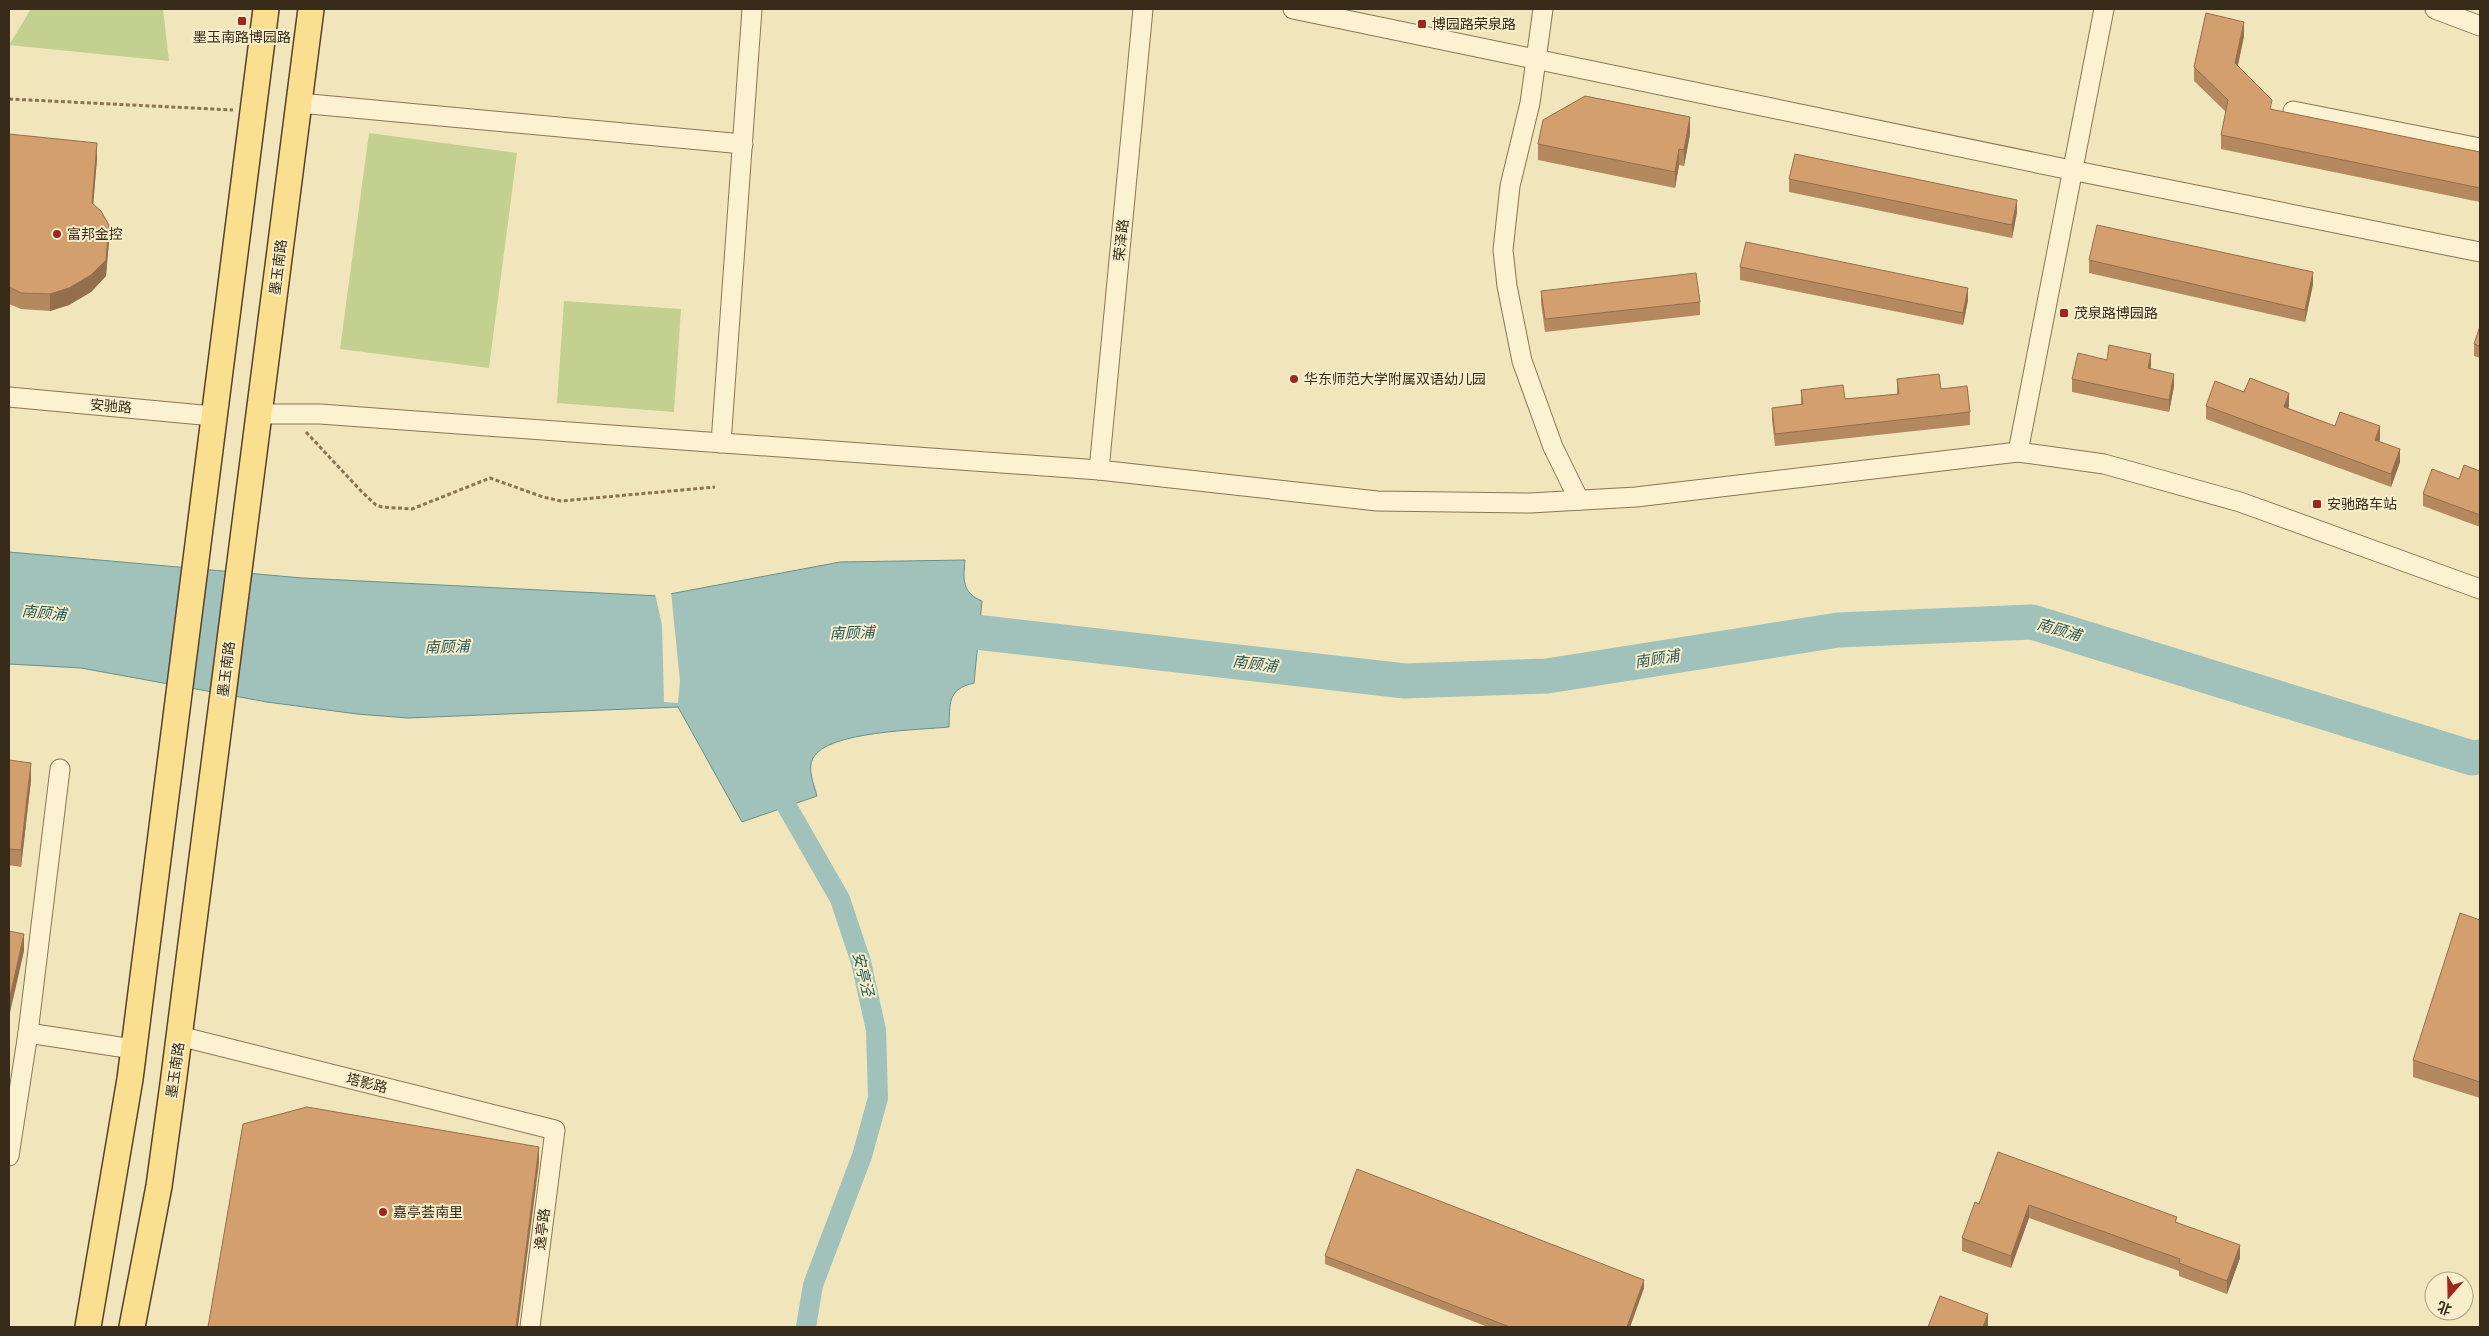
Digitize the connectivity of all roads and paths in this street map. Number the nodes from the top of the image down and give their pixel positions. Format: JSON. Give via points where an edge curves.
{"nodes":[{"id":1,"x":266,"y":9,"type":"edge"},
{"id":2,"x":311,"y":9,"type":"edge"},
{"id":3,"x":752,"y":9,"type":"edge"},
{"id":4,"x":1143,"y":9,"type":"edge"},
{"id":5,"x":1293,"y":9,"type":"edge"},
{"id":6,"x":1542,"y":9,"type":"edge"},
{"id":7,"x":2104,"y":9,"type":"edge"},
{"id":8,"x":2435,"y":9,"type":"edge"},
{"id":9,"x":2480,"y":26,"type":"edge"},
{"id":10,"x":1535,"y":59,"type":"junction"},
{"id":11,"x":9,"y":99,"type":"edge"},
{"id":12,"x":299,"y":103,"type":"junction"},
{"id":13,"x":2293,"y":111,"type":"dead end"},
{"id":14,"x":253,"y":112,"type":"junction"},
{"id":15,"x":743,"y":144,"type":"junction"},
{"id":16,"x":2480,"y":148,"type":"edge"},
{"id":17,"x":2071,"y":170,"type":"junction"},
{"id":18,"x":2480,"y":252,"type":"edge"},
{"id":19,"x":9,"y":397,"type":"edge"},
{"id":20,"x":258,"y":414,"type":"junction"},
{"id":21,"x":307,"y":414,"type":"junction"},
{"id":22,"x":213,"y":416,"type":"junction"},
{"id":23,"x":721,"y":443,"type":"junction"},
{"id":24,"x":2018,"y":452,"type":"junction"},
{"id":25,"x":1099,"y":470,"type":"junction"},
{"id":26,"x":715,"y":488,"type":"dead end"},
{"id":27,"x":1578,"y":500,"type":"junction"},
{"id":28,"x":2480,"y":589,"type":"edge"},
{"id":29,"x":60,"y":769,"type":"dead end"},
{"id":30,"x":28,"y":1032,"type":"junction"},
{"id":31,"x":179,"y":1036,"type":"junction"},
{"id":32,"x":134,"y":1049,"type":"junction"},
{"id":33,"x":555,"y":1130,"type":"joint"},
{"id":34,"x":9,"y":1156,"type":"edge"},
{"id":35,"x":88,"y":1327,"type":"edge"},
{"id":36,"x":132,"y":1327,"type":"edge"},
{"id":37,"x":530,"y":1327,"type":"edge"}],
"edges":[{"from":1,"to":14,"type":"main road"},
{"from":2,"to":12,"type":"main road","name":"墨玉南路"},
{"from":3,"to":15,"type":"street"},
{"from":4,"to":25,"type":"street","name":"荣泽路"},
{"from":5,"to":10,"type":"street"},
{"from":6,"to":10,"type":"street"},
{"from":7,"to":17,"type":"street"},
{"from":8,"to":9,"type":"street"},
{"from":10,"to":17,"type":"street"},
{"from":10,"to":27,"type":"street","via":[[1530,103],[1510,186],[1503,250],[1522,361],[1553,447]]},
{"from":11,"to":14,"type":"path"},
{"from":12,"to":15,"type":"street"},
{"from":12,"to":20,"type":"main road","name":"墨玉南路"},
{"from":13,"to":16,"type":"street"},
{"from":14,"to":22,"type":"main road"},
{"from":15,"to":23,"type":"street"},
{"from":17,"to":18,"type":"street"},
{"from":17,"to":24,"type":"street"},
{"from":19,"to":22,"type":"street","name":"安驰路"},
{"from":20,"to":21,"type":"street"},
{"from":20,"to":31,"type":"main road","name":"墨玉南路"},
{"from":21,"to":23,"type":"street"},
{"from":21,"to":26,"type":"path","via":[[306,433],[370,499],[382,507],[412,509],[490,478],[561,501]]},
{"from":22,"to":32,"type":"main road"},
{"from":23,"to":25,"type":"street"},
{"from":24,"to":27,"type":"street"},
{"from":24,"to":28,"type":"street","via":[[2104,464],[2197,489]]},
{"from":25,"to":27,"type":"street","via":[[1377,501],[1530,503]]},
{"from":29,"to":30,"type":"street"},
{"from":30,"to":32,"type":"street"},
{"from":30,"to":34,"type":"street"},
{"from":31,"to":33,"type":"street","name":"塔影路"},
{"from":31,"to":36,"type":"main road","name":"墨玉南路","via":[[158,1186]]},
{"from":32,"to":35,"type":"main road"},
{"from":33,"to":37,"type":"street","name":"逸亭路"}]}
